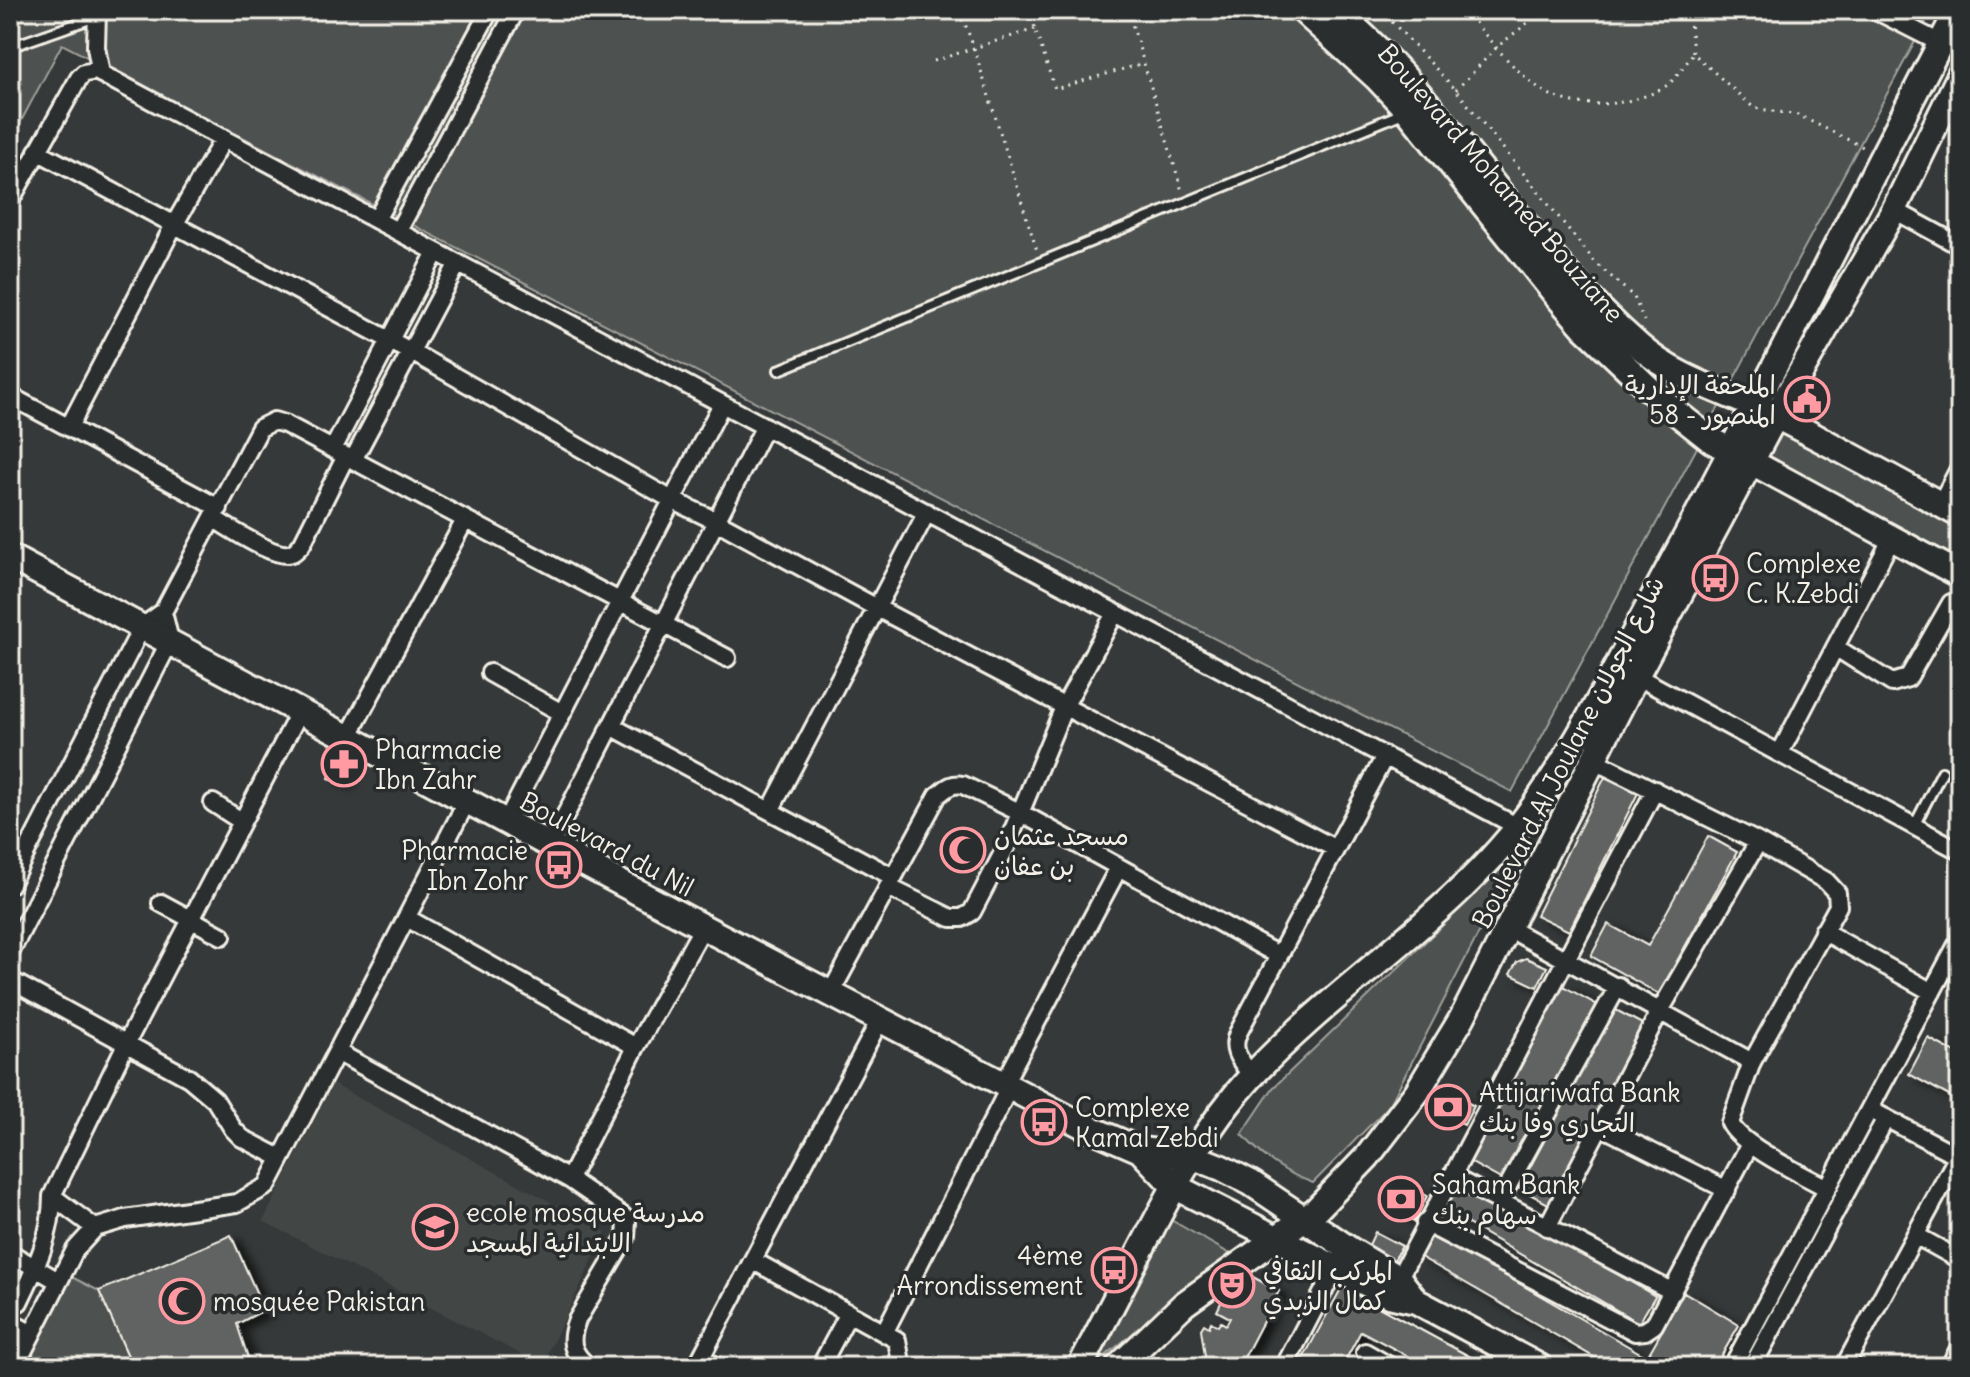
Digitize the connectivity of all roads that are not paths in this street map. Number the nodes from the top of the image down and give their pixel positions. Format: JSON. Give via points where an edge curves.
{"nodes":[{"id":1,"x":490,"y":10,"type":"edge"},
{"id":2,"x":516,"y":10,"type":"edge"},
{"id":3,"x":1302,"y":10,"type":"edge"},
{"id":4,"x":1335,"y":10,"type":"edge"},
{"id":5,"x":1875,"y":10,"type":"edge"},
{"id":6,"x":1958,"y":10,"type":"edge"},
{"id":7,"x":97,"y":14,"type":"edge"},
{"id":8,"x":474,"y":41,"type":"junction"},
{"id":9,"x":1940,"y":43,"type":"junction"},
{"id":10,"x":10,"y":47,"type":"edge"},
{"id":11,"x":494,"y":51,"type":"junction"},
{"id":12,"x":101,"y":74,"type":"junction"},
{"id":13,"x":1960,"y":75,"type":"edge"},
{"id":14,"x":1408,"y":111,"type":"junction"},
{"id":15,"x":224,"y":138,"type":"junction"},
{"id":16,"x":37,"y":151,"type":"junction"},
{"id":17,"x":10,"y":201,"type":"edge"},
{"id":18,"x":1894,"y":210,"type":"junction"},
{"id":19,"x":376,"y":220,"type":"junction"},
{"id":20,"x":174,"y":225,"type":"junction"},
{"id":21,"x":398,"y":231,"type":"junction"},
{"id":22,"x":1960,"y":246,"type":"edge"},
{"id":23,"x":436,"y":252,"type":"junction"},
{"id":24,"x":458,"y":263,"type":"junction"},
{"id":25,"x":391,"y":341,"type":"junction"},
{"id":26,"x":410,"y":351,"type":"junction"},
{"id":27,"x":779,"y":370,"type":"dead end"},
{"id":28,"x":10,"y":396,"type":"edge"},
{"id":29,"x":722,"y":404,"type":"junction"},
{"id":30,"x":1765,"y":412,"type":"junction"},
{"id":31,"x":765,"y":426,"type":"junction"},
{"id":32,"x":69,"y":427,"type":"junction"},
{"id":33,"x":344,"y":455,"type":"junction"},
{"id":34,"x":1742,"y":457,"type":"junction"},
{"id":35,"x":1960,"y":467,"type":"edge"},
{"id":36,"x":672,"y":500,"type":"junction"},
{"id":37,"x":1950,"y":510,"type":"edge"},
{"id":38,"x":927,"y":512,"type":"junction"},
{"id":39,"x":216,"y":513,"type":"junction"},
{"id":40,"x":465,"y":520,"type":"junction"},
{"id":41,"x":716,"y":521,"type":"junction"},
{"id":42,"x":1892,"y":538,"type":"junction"},
{"id":43,"x":12,"y":563,"type":"edge"},
{"id":44,"x":1960,"y":575,"type":"edge"},
{"id":45,"x":620,"y":602,"type":"junction"},
{"id":46,"x":1951,"y":603,"type":"dead end"},
{"id":47,"x":877,"y":608,"type":"junction"},
{"id":48,"x":163,"y":612,"type":"junction"},
{"id":49,"x":1115,"y":613,"type":"junction"},
{"id":50,"x":665,"y":626,"type":"junction"},
{"id":51,"x":142,"y":627,"type":"junction"},
{"id":52,"x":170,"y":641,"type":"junction"},
{"id":53,"x":1835,"y":647,"type":"junction"},
{"id":54,"x":727,"y":658,"type":"dead end"},
{"id":55,"x":490,"y":673,"type":"dead end"},
{"id":56,"x":1636,"y":676,"type":"junction"},
{"id":57,"x":1064,"y":707,"type":"junction"},
{"id":58,"x":300,"y":711,"type":"junction"},
{"id":59,"x":562,"y":713,"type":"junction"},
{"id":60,"x":611,"y":726,"type":"junction"},
{"id":61,"x":348,"y":737,"type":"junction"},
{"id":62,"x":1780,"y":753,"type":"junction"},
{"id":63,"x":1385,"y":756,"type":"junction"},
{"id":64,"x":1595,"y":761,"type":"junction"},
{"id":65,"x":1942,"y":772,"type":"dead end"},
{"id":66,"x":1655,"y":790,"type":"junction"},
{"id":67,"x":467,"y":801,"type":"junction"},
{"id":68,"x":213,"y":803,"type":"dead end"},
{"id":69,"x":770,"y":811,"type":"junction"},
{"id":70,"x":1019,"y":812,"type":"junction"},
{"id":71,"x":241,"y":821,"type":"junction"},
{"id":72,"x":506,"y":822,"type":"junction"},
{"id":73,"x":1914,"y":826,"type":"junction"},
{"id":74,"x":1518,"y":827,"type":"junction"},
{"id":75,"x":1758,"y":842,"type":"junction"},
{"id":76,"x":550,"y":845,"type":"junction"},
{"id":77,"x":1334,"y":848,"type":"junction"},
{"id":78,"x":1960,"y":851,"type":"edge"},
{"id":79,"x":1118,"y":869,"type":"junction"},
{"id":80,"x":891,"y":882,"type":"junction"},
{"id":81,"x":10,"y":884,"type":"edge"},
{"id":82,"x":161,"y":903,"type":"dead end"},
{"id":83,"x":407,"y":918,"type":"junction"},
{"id":84,"x":191,"y":921,"type":"junction"},
{"id":85,"x":703,"y":927,"type":"junction"},
{"id":86,"x":1508,"y":928,"type":"junction"},
{"id":87,"x":1823,"y":931,"type":"junction"},
{"id":88,"x":222,"y":936,"type":"dead end"},
{"id":89,"x":1960,"y":939,"type":"edge"},
{"id":90,"x":10,"y":953,"type":"edge"},
{"id":91,"x":1278,"y":955,"type":"junction"},
{"id":92,"x":1568,"y":960,"type":"junction"},
{"id":93,"x":10,"y":980,"type":"edge"},
{"id":94,"x":1618,"y":986,"type":"junction"},
{"id":95,"x":1932,"y":992,"type":"junction"},
{"id":96,"x":830,"y":994,"type":"junction"},
{"id":97,"x":1661,"y":1009,"type":"junction"},
{"id":98,"x":880,"y":1020,"type":"junction"},
{"id":99,"x":127,"y":1042,"type":"junction"},
{"id":100,"x":636,"y":1047,"type":"junction"},
{"id":101,"x":337,"y":1052,"type":"junction"},
{"id":102,"x":1752,"y":1062,"type":"junction"},
{"id":103,"x":1252,"y":1076,"type":"junction"},
{"id":104,"x":1006,"y":1086,"type":"junction"},
{"id":105,"x":1870,"y":1109,"type":"junction"},
{"id":106,"x":1886,"y":1118,"type":"junction"},
{"id":107,"x":1600,"y":1126,"type":"junction"},
{"id":108,"x":1750,"y":1144,"type":"junction"},
{"id":109,"x":1140,"y":1150,"type":"junction"},
{"id":110,"x":1192,"y":1156,"type":"junction"},
{"id":111,"x":1959,"y":1157,"type":"edge"},
{"id":112,"x":281,"y":1158,"type":"junction"},
{"id":113,"x":1451,"y":1176,"type":"junction"},
{"id":114,"x":569,"y":1179,"type":"junction"},
{"id":115,"x":1174,"y":1186,"type":"junction"},
{"id":116,"x":1827,"y":1188,"type":"junction"},
{"id":117,"x":1727,"y":1190,"type":"junction"},
{"id":118,"x":52,"y":1196,"type":"junction"},
{"id":119,"x":1499,"y":1202,"type":"junction"},
{"id":120,"x":1304,"y":1219,"type":"junction"},
{"id":121,"x":1425,"y":1223,"type":"junction"},
{"id":122,"x":1547,"y":1227,"type":"junction"},
{"id":123,"x":95,"y":1228,"type":"junction"},
{"id":124,"x":1915,"y":1235,"type":"junction"},
{"id":125,"x":1276,"y":1240,"type":"junction"},
{"id":126,"x":10,"y":1253,"type":"edge"},
{"id":127,"x":1960,"y":1260,"type":"edge"},
{"id":128,"x":754,"y":1261,"type":"junction"},
{"id":129,"x":36,"y":1267,"type":"junction"},
{"id":130,"x":1335,"y":1269,"type":"junction"},
{"id":131,"x":58,"y":1281,"type":"junction"},
{"id":132,"x":1394,"y":1287,"type":"junction"},
{"id":133,"x":1673,"y":1292,"type":"junction"},
{"id":134,"x":14,"y":1299,"type":"edge"},
{"id":135,"x":42,"y":1313,"type":"junction"},
{"id":136,"x":849,"y":1313,"type":"junction"},
{"id":137,"x":10,"y":1322,"type":"edge"},
{"id":138,"x":884,"y":1333,"type":"junction"},
{"id":139,"x":32,"y":1334,"type":"junction"},
{"id":140,"x":1960,"y":1347,"type":"edge"},
{"id":141,"x":1365,"y":1352,"type":"dead end"},
{"id":142,"x":699,"y":1362,"type":"edge"},
{"id":143,"x":15,"y":1367,"type":"edge"},
{"id":144,"x":589,"y":1367,"type":"edge"},
{"id":145,"x":718,"y":1367,"type":"edge"},
{"id":146,"x":820,"y":1367,"type":"edge"},
{"id":147,"x":895,"y":1367,"type":"edge"},
{"id":148,"x":1080,"y":1367,"type":"edge"},
{"id":149,"x":1118,"y":1367,"type":"edge"},
{"id":150,"x":1284,"y":1367,"type":"edge"},
{"id":151,"x":1391,"y":1367,"type":"edge"},
{"id":152,"x":1540,"y":1367,"type":"edge"},
{"id":153,"x":1732,"y":1367,"type":"edge"},
{"id":154,"x":1752,"y":1367,"type":"edge"},
{"id":155,"x":1844,"y":1367,"type":"edge"},
{"id":156,"x":1949,"y":1367,"type":"edge"}],
"edges":[{"from":1,"to":8,"type":"street"},
{"from":2,"to":11,"type":"street"},
{"from":3,"to":14,"type":"street","name":"Boulevard Mohamed Bouziane"},
{"from":4,"to":30,"type":"street","name":"Boulevard Mohamed Bouziane","via":[[1421,92],[1545,249],[1641,349],[1698,383]]},
{"from":5,"to":9,"type":"street"},
{"from":6,"to":9,"type":"street","name":"Boulevard Al Joulane شارع الجولان"},
{"from":7,"to":10,"type":"lane"},
{"from":7,"to":12,"type":"street"},
{"from":8,"to":11,"type":"street"},
{"from":8,"to":19,"type":"street"},
{"from":9,"to":30,"type":"street","name":"Boulevard Al Joulane شارع الجولان","via":[[1881,155]]},
{"from":11,"to":21,"type":"street"},
{"from":12,"to":15,"type":"street"},
{"from":12,"to":16,"type":"street","via":[[90,71],[79,78]]},
{"from":13,"to":18,"type":"street","name":"Boulevard Al Joulane شارع الجولان"},
{"from":14,"to":27,"type":"lane"},
{"from":14,"to":34,"type":"street","name":"Boulevard Mohamed Bouziane","via":[[1583,326],[1663,402]]},
{"from":15,"to":19,"type":"street"},
{"from":15,"to":20,"type":"street"},
{"from":16,"to":17,"type":"street"},
{"from":16,"to":20,"type":"street"},
{"from":18,"to":22,"type":"street"},
{"from":18,"to":30,"type":"street","name":"Boulevard Al Joulane شارع الجولان"},
{"from":19,"to":21,"type":"street"},
{"from":20,"to":25,"type":"street"},
{"from":20,"to":32,"type":"street"},
{"from":21,"to":23,"type":"street"},
{"from":23,"to":24,"type":"street"},
{"from":23,"to":25,"type":"street"},
{"from":24,"to":26,"type":"street"},
{"from":24,"to":29,"type":"street"},
{"from":25,"to":26,"type":"street"},
{"from":25,"to":33,"type":"street"},
{"from":26,"to":33,"type":"street"},
{"from":26,"to":36,"type":"street"},
{"from":28,"to":32,"type":"street"},
{"from":29,"to":31,"type":"street"},
{"from":29,"to":36,"type":"street"},
{"from":30,"to":34,"type":"street","name":"Boulevard Al Joulane شارع الجولان"},
{"from":30,"to":37,"type":"street","name":"Boulevard Mohamed Bouziane"},
{"from":31,"to":38,"type":"street"},
{"from":31,"to":41,"type":"street"},
{"from":32,"to":39,"type":"street"},
{"from":33,"to":39,"type":"street","via":[[285,424],[266,424]]},
{"from":33,"to":39,"type":"street","via":[[302,544],[293,552],[270,550]]},
{"from":33,"to":40,"type":"street"},
{"from":34,"to":42,"type":"street","name":"Boulevard Mohamed Bouziane"},
{"from":34,"to":56,"type":"street","name":"Boulevard Al Joulane شارع الجولان"},
{"from":34,"to":74,"type":"street","name":"Boulevard Al Joulane شارع الجولان"},
{"from":35,"to":37,"type":"street"},
{"from":36,"to":41,"type":"street"},
{"from":36,"to":45,"type":"street"},
{"from":38,"to":47,"type":"street"},
{"from":38,"to":49,"type":"street"},
{"from":39,"to":48,"type":"street"},
{"from":40,"to":45,"type":"street"},
{"from":40,"to":61,"type":"street"},
{"from":41,"to":47,"type":"street"},
{"from":41,"to":50,"type":"street"},
{"from":42,"to":44,"type":"street","name":"Boulevard Mohamed Bouziane"},
{"from":42,"to":53,"type":"street"},
{"from":43,"to":51,"type":"street","name":"Boulevard du Nil"},
{"from":45,"to":50,"type":"street"},
{"from":45,"to":59,"type":"street"},
{"from":46,"to":53,"type":"street","via":[[1908,678],[1900,682],[1892,683]]},
{"from":47,"to":57,"type":"street"},
{"from":47,"to":69,"type":"street"},
{"from":48,"to":51,"type":"street"},
{"from":48,"to":52,"type":"street"},
{"from":49,"to":57,"type":"street"},
{"from":49,"to":63,"type":"street"},
{"from":50,"to":54,"type":"street"},
{"from":50,"to":60,"type":"street"},
{"from":51,"to":52,"type":"street","name":"Boulevard du Nil"},
{"from":51,"to":81,"type":"street"},
{"from":52,"to":58,"type":"street","name":"Boulevard du Nil"},
{"from":52,"to":90,"type":"street"},
{"from":53,"to":62,"type":"street"},
{"from":55,"to":59,"type":"street"},
{"from":56,"to":62,"type":"street"},
{"from":56,"to":64,"type":"street","name":"Boulevard Al Joulane شارع الجولان"},
{"from":57,"to":70,"type":"street"},
{"from":57,"to":77,"type":"street"},
{"from":58,"to":61,"type":"street","name":"Boulevard du Nil"},
{"from":58,"to":71,"type":"street"},
{"from":59,"to":72,"type":"street"},
{"from":60,"to":69,"type":"street"},
{"from":60,"to":76,"type":"street"},
{"from":61,"to":67,"type":"street","name":"Boulevard du Nil"},
{"from":62,"to":73,"type":"street"},
{"from":63,"to":74,"type":"street"},
{"from":63,"to":77,"type":"street"},
{"from":64,"to":66,"type":"street"},
{"from":64,"to":86,"type":"street","name":"Boulevard Al Joulane شارع الجولان"},
{"from":65,"to":73,"type":"lane"},
{"from":66,"to":75,"type":"street"},
{"from":66,"to":92,"type":"street"},
{"from":67,"to":72,"type":"street","name":"Boulevard du Nil"},
{"from":67,"to":83,"type":"street"},
{"from":68,"to":71,"type":"street"},
{"from":69,"to":80,"type":"street"},
{"from":70,"to":79,"type":"street"},
{"from":70,"to":80,"type":"street","via":[[963,785],[949,786],[938,795]]},
{"from":70,"to":80,"type":"street","via":[[972,912],[962,918],[951,918]]},
{"from":71,"to":84,"type":"street"},
{"from":72,"to":76,"type":"street","name":"Boulevard du Nil"},
{"from":73,"to":78,"type":"street"},
{"from":74,"to":103,"type":"street","name":"Boulevard Al Joulane شارع الجولان","via":[[1456,893]]},
{"from":75,"to":87,"type":"street","via":[[1826,881],[1837,893],[1838,906]]},
{"from":75,"to":97,"type":"street"},
{"from":76,"to":85,"type":"street","name":"Boulevard du Nil"},
{"from":77,"to":91,"type":"street"},
{"from":79,"to":91,"type":"street"},
{"from":79,"to":104,"type":"street"},
{"from":80,"to":96,"type":"street"},
{"from":82,"to":84,"type":"street"},
{"from":83,"to":100,"type":"street"},
{"from":83,"to":101,"type":"street"},
{"from":84,"to":88,"type":"street"},
{"from":84,"to":99,"type":"street"},
{"from":85,"to":96,"type":"street","name":"Boulevard du Nil"},
{"from":85,"to":100,"type":"street"},
{"from":86,"to":92,"type":"street"},
{"from":86,"to":120,"type":"street","name":"Boulevard Al Joulane شارع الجولان","via":[[1417,1092],[1367,1157]]},
{"from":87,"to":95,"type":"street"},
{"from":87,"to":102,"type":"street"},
{"from":89,"to":95,"type":"street"},
{"from":91,"to":103,"type":"street","via":[[1234,1043]]},
{"from":92,"to":94,"type":"street"},
{"from":92,"to":113,"type":"street"},
{"from":93,"to":99,"type":"street"},
{"from":94,"to":97,"type":"street"},
{"from":94,"to":119,"type":"street"},
{"from":95,"to":105,"type":"street"},
{"from":96,"to":98,"type":"street","name":"Boulevard du Nil"},
{"from":97,"to":102,"type":"street"},
{"from":97,"to":107,"type":"street"},
{"from":98,"to":104,"type":"street","name":"Boulevard du Nil"},
{"from":98,"to":128,"type":"street"},
{"from":99,"to":112,"type":"street","via":[[206,1091],[242,1138]]},
{"from":99,"to":118,"type":"street"},
{"from":100,"to":114,"type":"street"},
{"from":101,"to":112,"type":"street"},
{"from":101,"to":114,"type":"street"},
{"from":102,"to":108,"type":"street","via":[[1730,1123]]},
{"from":103,"to":110,"type":"street","name":"Boulevard Al Joulane شارع الجولان"},
{"from":104,"to":109,"type":"street","name":"Boulevard du Nil"},
{"from":104,"to":138,"type":"street"},
{"from":105,"to":106,"type":"street"},
{"from":105,"to":116,"type":"street"},
{"from":106,"to":111,"type":"street"},
{"from":106,"to":154,"type":"street"},
{"from":107,"to":117,"type":"street"},
{"from":107,"to":122,"type":"street"},
{"from":108,"to":116,"type":"street"},
{"from":108,"to":117,"type":"street"},
{"from":109,"to":110,"type":"street","name":"Boulevard du Nil"},
{"from":109,"to":115,"type":"street","name":"Boulevard du Nil"},
{"from":110,"to":115,"type":"street","name":"Boulevard Al Joulane شارع الجولان"},
{"from":110,"to":120,"type":"street","name":"Boulevard du Nil","via":[[1251,1183]]},
{"from":111,"to":124,"type":"street"},
{"from":112,"to":123,"type":"street","via":[[267,1186],[237,1203]]},
{"from":113,"to":119,"type":"street"},
{"from":113,"to":121,"type":"street"},
{"from":114,"to":144,"type":"street","via":[[627,1221],[626,1237],[572,1334],[576,1356]]},
{"from":115,"to":125,"type":"street","name":"Boulevard du Nil"},
{"from":115,"to":148,"type":"street","name":"Boulevard Al Joulane شارع الجولان"},
{"from":116,"to":153,"type":"street"},
{"from":117,"to":133,"type":"street"},
{"from":118,"to":123,"type":"street"},
{"from":118,"to":129,"type":"street","via":[[52,1215]]},
{"from":119,"to":122,"type":"street"},
{"from":120,"to":125,"type":"street","name":"Boulevard Al Joulane شارع الجولان"},
{"from":120,"to":132,"type":"street","name":"Boulevard du Nil"},
{"from":121,"to":132,"type":"street"},
{"from":121,"to":133,"type":"street","via":[[1635,1332],[1654,1325]]},
{"from":122,"to":133,"type":"street"},
{"from":123,"to":131,"type":"street"},
{"from":124,"to":127,"type":"street"},
{"from":124,"to":155,"type":"street"},
{"from":125,"to":130,"type":"street","name":"Boulevard du Nil"},
{"from":125,"to":149,"type":"street","name":"Boulevard Al Joulane شارع الجولان","via":[[1184,1304]]},
{"from":126,"to":129,"type":"street"},
{"from":128,"to":136,"type":"street"},
{"from":128,"to":142,"type":"street"},
{"from":129,"to":131,"type":"street"},
{"from":129,"to":134,"type":"street"},
{"from":130,"to":132,"type":"street","name":"Boulevard du Nil"},
{"from":130,"to":150,"type":"street"},
{"from":131,"to":135,"type":"street"},
{"from":132,"to":152,"type":"street"},
{"from":134,"to":135,"type":"street"},
{"from":135,"to":139,"type":"street"},
{"from":136,"to":138,"type":"street"},
{"from":136,"to":146,"type":"street"},
{"from":137,"to":139,"type":"street"},
{"from":138,"to":147,"type":"street","via":[[900,1347]]},
{"from":139,"to":143,"type":"street"},
{"from":140,"to":156,"type":"street"},
{"from":141,"to":151,"type":"street"},
{"from":142,"to":145,"type":"street"}]}
